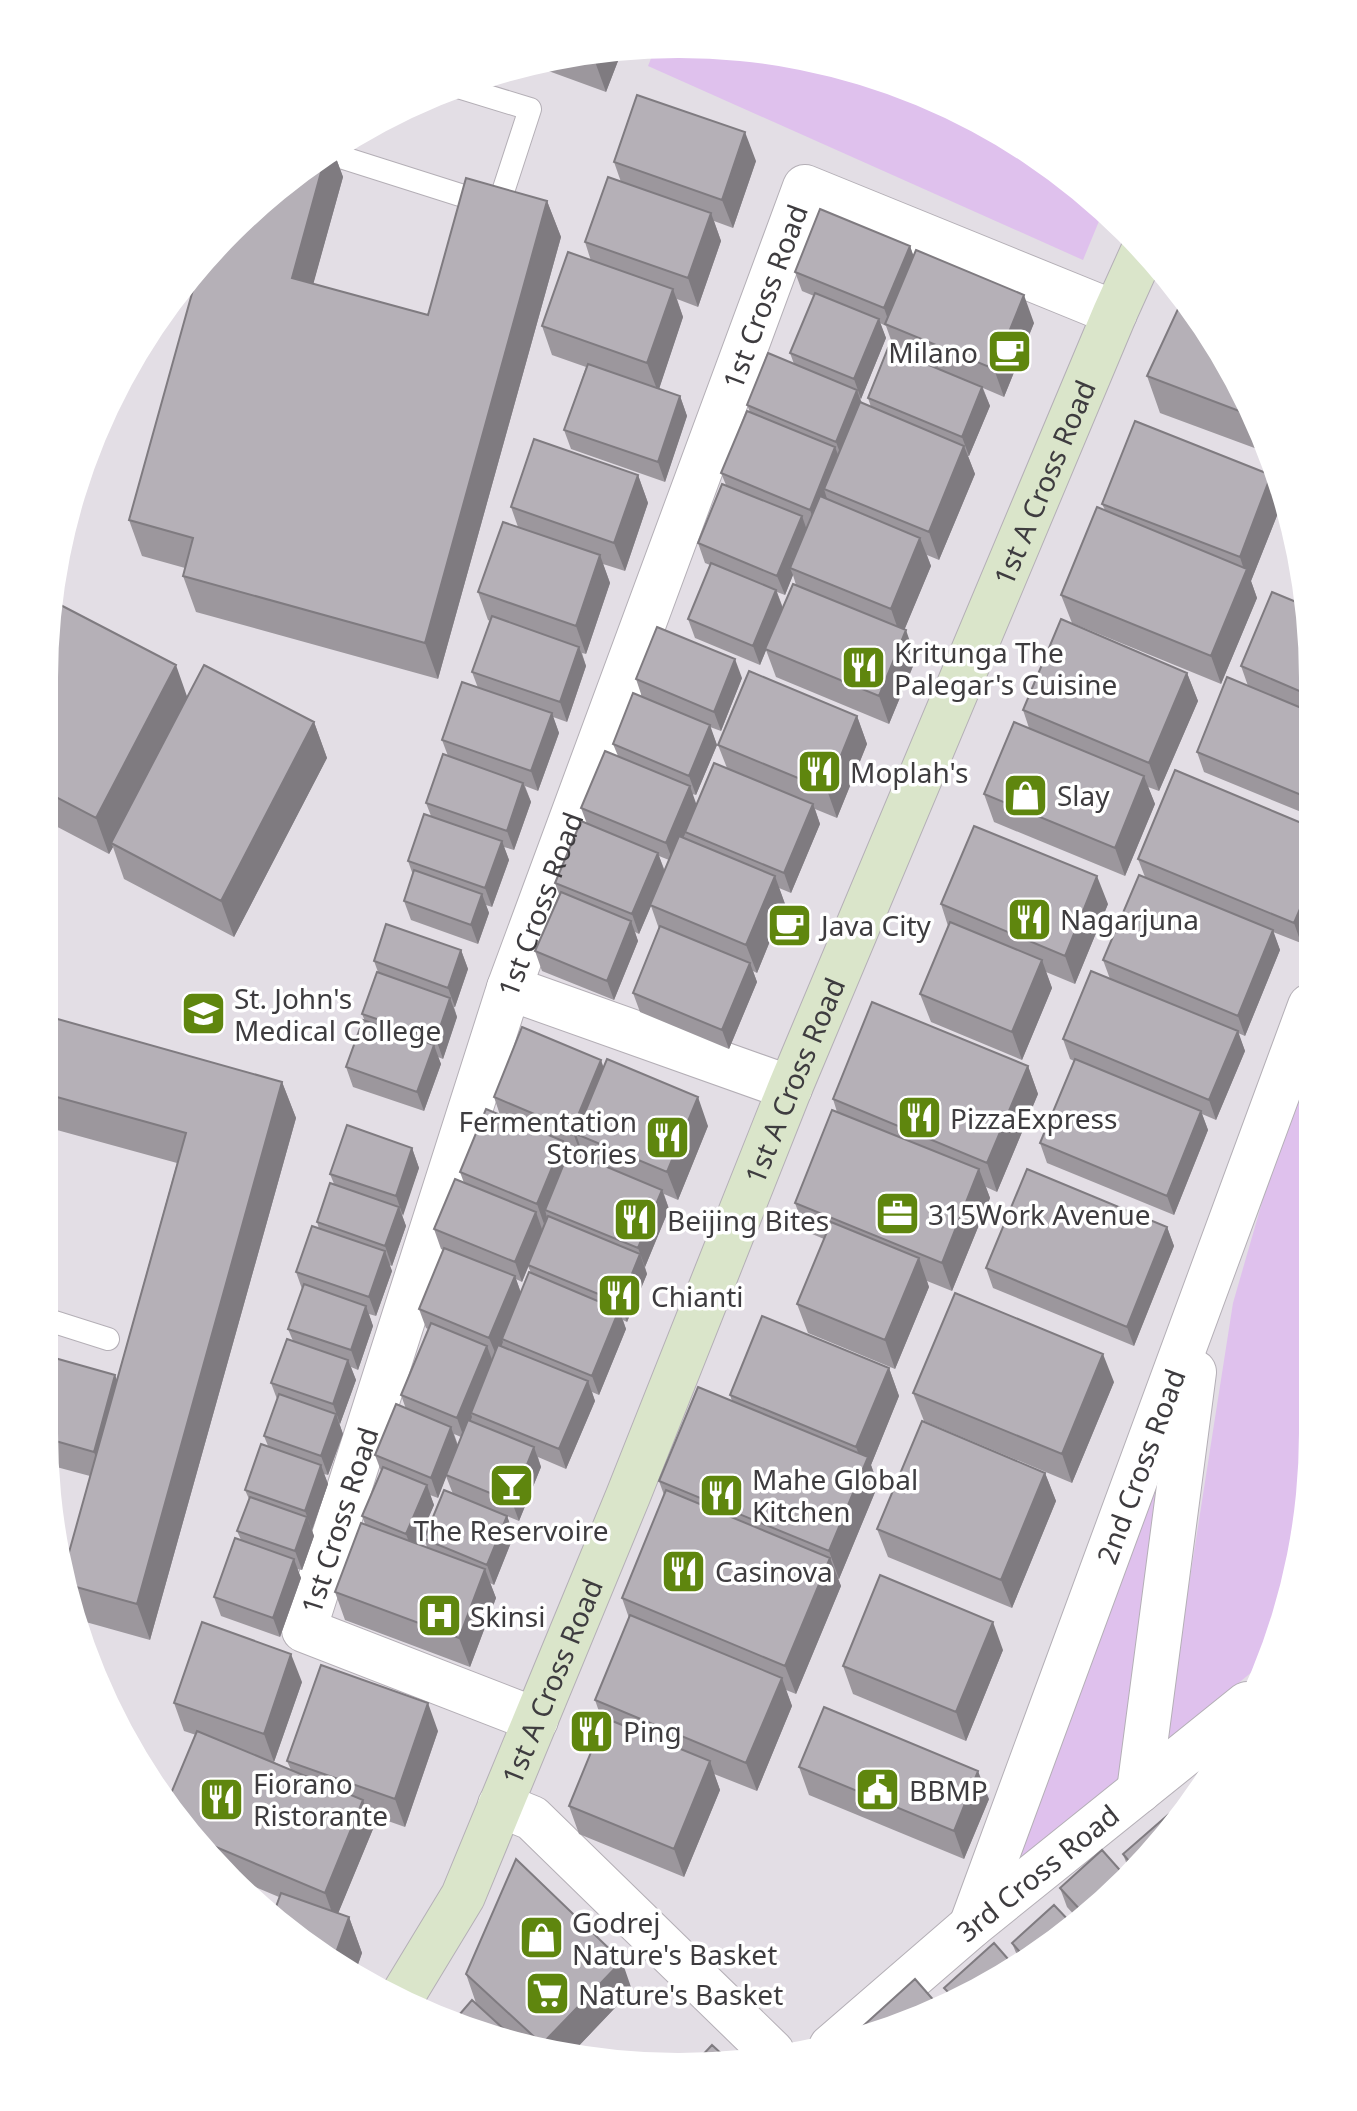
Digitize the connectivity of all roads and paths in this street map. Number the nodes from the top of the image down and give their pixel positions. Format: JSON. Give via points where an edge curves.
{"nodes":[{"id":1,"x":475,"y":92,"type":"edge"},
{"id":2,"x":342,"y":158,"type":"edge"},
{"id":3,"x":1138,"y":262,"type":"edge"},
{"id":4,"x":1115,"y":313,"type":"junction"},
{"id":5,"x":509,"y":988,"type":"junction"},
{"id":6,"x":1299,"y":1036,"type":"edge"},
{"id":7,"x":790,"y":1088,"type":"junction"},
{"id":8,"x":1204,"y":1294,"type":"junction"},
{"id":9,"x":58,"y":1323,"type":"edge"},
{"id":10,"x":108,"y":1339,"type":"dead end"},
{"id":11,"x":1229,"y":1719,"type":"edge"},
{"id":12,"x":536,"y":1720,"type":"junction"},
{"id":13,"x":1139,"y":1791,"type":"junction"},
{"id":14,"x":500,"y":1805,"type":"junction"},
{"id":15,"x":971,"y":1926,"type":"junction"},
{"id":16,"x":406,"y":1990,"type":"edge"},
{"id":17,"x":854,"y":2028,"type":"edge"},
{"id":18,"x":767,"y":2047,"type":"edge"}],
"edges":[{"from":1,"to":2,"type":"lane","via":[[530,109],[498,207]]},
{"from":3,"to":4,"type":"street","name":"1st A Cross Road"},
{"from":4,"to":5,"type":"street","name":"1st Cross Road","via":[[805,187]]},
{"from":4,"to":7,"type":"street","name":"1st A Cross Road"},
{"from":5,"to":7,"type":"street"},
{"from":5,"to":12,"type":"street","name":"1st Cross Road","via":[[304,1630]]},
{"from":6,"to":8,"type":"street","name":"2nd Cross Road"},
{"from":7,"to":12,"type":"street","name":"1st A Cross Road"},
{"from":8,"to":13,"type":"street"},
{"from":8,"to":15,"type":"street","name":"2nd Cross Road"},
{"from":9,"to":10,"type":"lane"},
{"from":11,"to":13,"type":"street","name":"3rd Cross Road"},
{"from":12,"to":14,"type":"street","name":"1st A Cross Road"},
{"from":13,"to":15,"type":"street","name":"3rd Cross Road"},
{"from":14,"to":16,"type":"street","name":"1st A Cross Road","via":[[463,1896]]},
{"from":14,"to":18,"type":"street","via":[[532,1818]]},
{"from":15,"to":17,"type":"street","name":"3rd Cross Road"}]}
